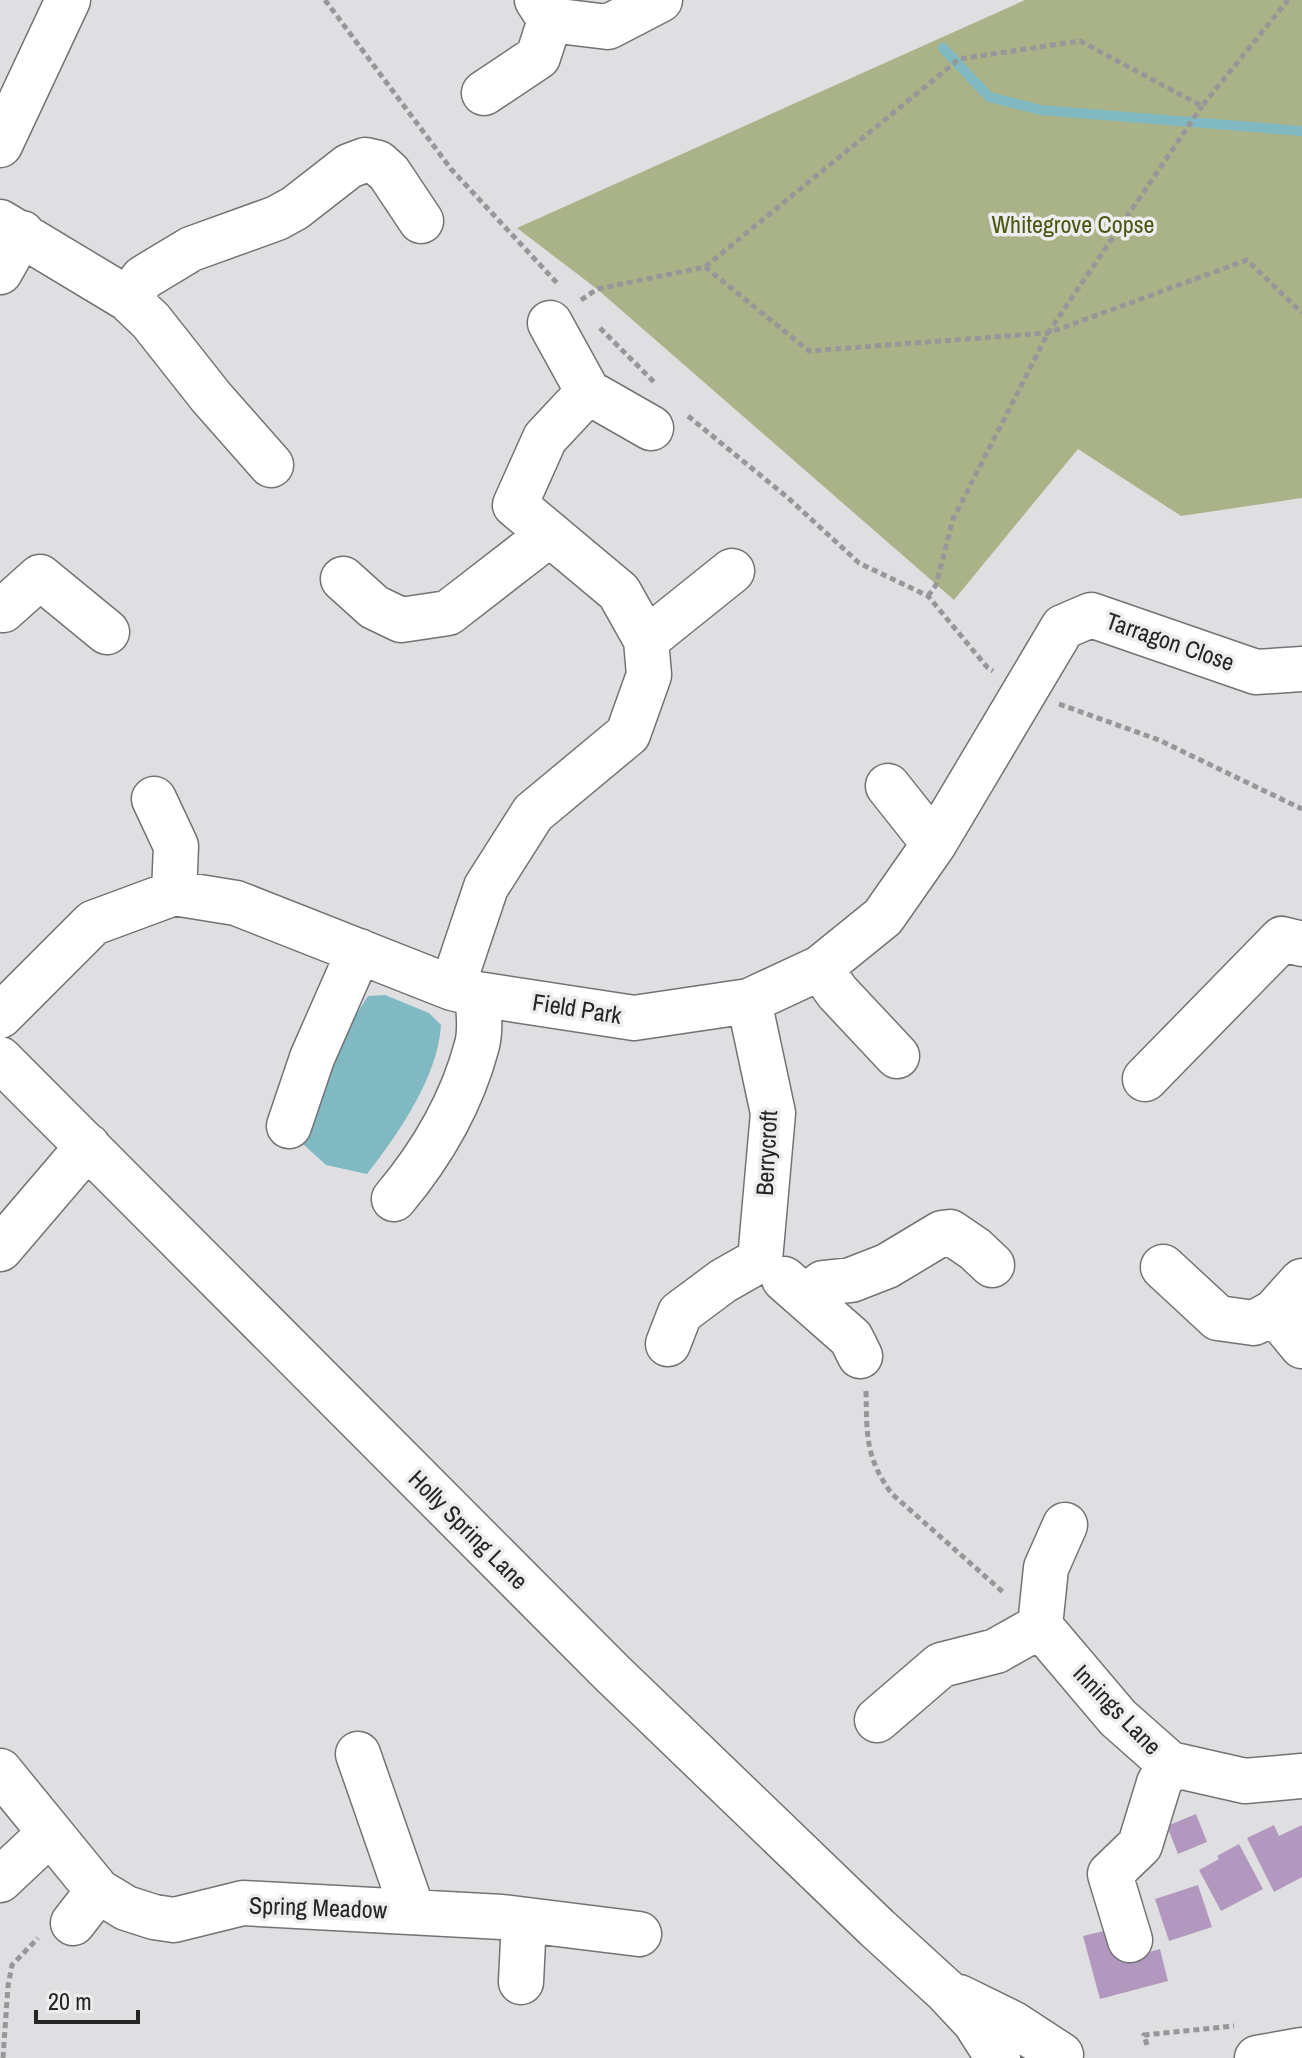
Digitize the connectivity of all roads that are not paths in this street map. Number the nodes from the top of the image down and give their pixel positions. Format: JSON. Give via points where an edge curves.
{"nodes":[{"id":1,"x":68,"y":0,"type":"edge"},
{"id":2,"x":660,"y":0,"type":"edge"},
{"id":3,"x":543,"y":10,"type":"edge"},
{"id":4,"x":484,"y":93,"type":"dead end"},
{"id":5,"x":0,"y":145,"type":"edge"},
{"id":6,"x":421,"y":221,"type":"dead end"},
{"id":7,"x":11,"y":228,"type":"edge"},
{"id":8,"x":0,"y":272,"type":"edge"},
{"id":9,"x":128,"y":299,"type":"junction"},
{"id":10,"x":564,"y":306,"type":"road end"},
{"id":11,"x":588,"y":392,"type":"junction"},
{"id":12,"x":663,"y":407,"type":"road end"},
{"id":13,"x":271,"y":465,"type":"dead end"},
{"id":14,"x":550,"y":534,"type":"junction"},
{"id":15,"x":732,"y":571,"type":"dead end"},
{"id":16,"x":343,"y":579,"type":"dead end"},
{"id":17,"x":0,"y":608,"type":"edge"},
{"id":18,"x":107,"y":632,"type":"dead end"},
{"id":19,"x":646,"y":640,"type":"junction"},
{"id":20,"x":1302,"y":669,"type":"edge"},
{"id":21,"x":1027,"y":688,"type":"joint"},
{"id":22,"x":888,"y":786,"type":"dead end"},
{"id":23,"x":154,"y":799,"type":"dead end"},
{"id":24,"x":934,"y":844,"type":"junction"},
{"id":25,"x":174,"y":893,"type":"junction"},
{"id":26,"x":1292,"y":942,"type":"edge"},
{"id":27,"x":359,"y":951,"type":"junction"},
{"id":28,"x":820,"y":968,"type":"junction"},
{"id":29,"x":464,"y":991,"type":"junction"},
{"id":30,"x":749,"y":1001,"type":"junction"},
{"id":31,"x":0,"y":1016,"type":"edge"},
{"id":32,"x":897,"y":1056,"type":"dead end"},
{"id":33,"x":0,"y":1059,"type":"edge"},
{"id":34,"x":1145,"y":1079,"type":"dead end"},
{"id":35,"x":289,"y":1126,"type":"dead end"},
{"id":36,"x":88,"y":1146,"type":"junction"},
{"id":37,"x":394,"y":1199,"type":"dead end"},
{"id":38,"x":0,"y":1249,"type":"edge"},
{"id":39,"x":760,"y":1260,"type":"junction"},
{"id":40,"x":992,"y":1265,"type":"dead end"},
{"id":41,"x":1163,"y":1267,"type":"dead end"},
{"id":42,"x":805,"y":1297,"type":"junction"},
{"id":43,"x":1277,"y":1305,"type":"edge"},
{"id":44,"x":668,"y":1344,"type":"dead end"},
{"id":45,"x":1302,"y":1346,"type":"edge"},
{"id":46,"x":860,"y":1356,"type":"road end"},
{"id":47,"x":1065,"y":1525,"type":"dead end"},
{"id":48,"x":1040,"y":1626,"type":"junction"},
{"id":49,"x":877,"y":1720,"type":"dead end"},
{"id":50,"x":358,"y":1754,"type":"dead end"},
{"id":51,"x":1170,"y":1764,"type":"junction"},
{"id":52,"x":0,"y":1771,"type":"edge"},
{"id":53,"x":1302,"y":1776,"type":"edge"},
{"id":54,"x":50,"y":1833,"type":"junction"},
{"id":55,"x":0,"y":1880,"type":"edge"},
{"id":56,"x":413,"y":1912,"type":"junction"},
{"id":57,"x":524,"y":1920,"type":"junction"},
{"id":58,"x":639,"y":1934,"type":"dead end"},
{"id":59,"x":1130,"y":1940,"type":"dead end"},
{"id":60,"x":521,"y":1982,"type":"dead end"},
{"id":61,"x":946,"y":1991,"type":"junction"},
{"id":62,"x":1249,"y":2042,"type":"edge"},
{"id":63,"x":1302,"y":2050,"type":"edge"},
{"id":64,"x":1054,"y":2057,"type":"edge"},
{"id":65,"x":998,"y":2058,"type":"edge"}],
"edges":[{"from":1,"to":5,"type":"street"},
{"from":2,"to":3,"type":"street","via":[[608,27]]},
{"from":3,"to":4,"type":"street","via":[[538,57]]},
{"from":6,"to":9,"type":"street","via":[[389,173],[365,160],[277,218],[191,249],[143,278]]},
{"from":7,"to":8,"type":"street"},
{"from":7,"to":9,"type":"street"},
{"from":9,"to":13,"type":"street"},
{"from":10,"to":11,"type":"street"},
{"from":11,"to":12,"type":"street"},
{"from":11,"to":14,"type":"street","via":[[545,438],[515,505]]},
{"from":14,"to":16,"type":"street","via":[[448,613],[401,620],[374,607]]},
{"from":14,"to":19,"type":"street","via":[[619,592]]},
{"from":15,"to":19,"type":"street"},
{"from":17,"to":18,"type":"street","via":[[40,577]]},
{"from":19,"to":29,"type":"street","via":[[649,675],[628,734],[533,813],[486,887]]},
{"from":20,"to":21,"type":"street","name":"Tarragon Close","via":[[1256,672],[1091,615],[1063,627]]},
{"from":21,"to":24,"type":"street","name":"Field Park"},
{"from":22,"to":24,"type":"street"},
{"from":23,"to":25,"type":"street","via":[[176,846]]},
{"from":24,"to":28,"type":"street","name":"Field Park","via":[[883,917]]},
{"from":25,"to":27,"type":"street","name":"Field Park","via":[[236,903]]},
{"from":25,"to":31,"type":"street","name":"Field Park","via":[[93,923]]},
{"from":26,"to":34,"type":"street"},
{"from":27,"to":29,"type":"street","name":"Field Park"},
{"from":27,"to":35,"type":"street"},
{"from":28,"to":30,"type":"street","name":"Field Park"},
{"from":28,"to":32,"type":"street"},
{"from":29,"to":30,"type":"street","name":"Field Park","via":[[634,1018]]},
{"from":29,"to":37,"type":"street","via":[[477,1043],[437,1141]]},
{"from":30,"to":39,"type":"street","name":"Berrycroft","via":[[773,1113]]},
{"from":33,"to":36,"type":"street","name":"Holly Spring Lane"},
{"from":36,"to":38,"type":"street"},
{"from":36,"to":61,"type":"street","name":"Holly Spring Lane","via":[[611,1672]]},
{"from":39,"to":42,"type":"street"},
{"from":39,"to":44,"type":"street","via":[[680,1313]]},
{"from":40,"to":42,"type":"street","via":[[950,1232],[953,1218],[887,1266],[851,1280],[823,1283]]},
{"from":41,"to":43,"type":"street","via":[[1218,1318]]},
{"from":42,"to":46,"type":"street","via":[[851,1338]]},
{"from":43,"to":45,"type":"street"},
{"from":47,"to":48,"type":"street","via":[[1046,1568]]},
{"from":48,"to":49,"type":"street","via":[[996,1651],[941,1665]]},
{"from":48,"to":51,"type":"street","name":"Innings Lane","via":[[1118,1718]]},
{"from":50,"to":56,"type":"street","name":"Spring Meadow"},
{"from":51,"to":53,"type":"street","name":"Innings Lane","via":[[1245,1781]]},
{"from":51,"to":59,"type":"street","via":[[1140,1845],[1110,1874]]},
{"from":52,"to":54,"type":"street","name":"Spring Meadow"},
{"from":54,"to":55,"type":"street"},
{"from":54,"to":56,"type":"street","name":"Spring Meadow","via":[[85,1907],[126,1908],[174,1920],[243,1903]]},
{"from":56,"to":57,"type":"street","name":"Spring Meadow"},
{"from":57,"to":58,"type":"street","name":"Spring Meadow"},
{"from":57,"to":60,"type":"street"},
{"from":61,"to":64,"type":"street","name":"Holly Spring Lane","via":[[1012,2023]]},
{"from":61,"to":65,"type":"street","name":"Holly Spring Lane"},
{"from":62,"to":63,"type":"street"}]}
